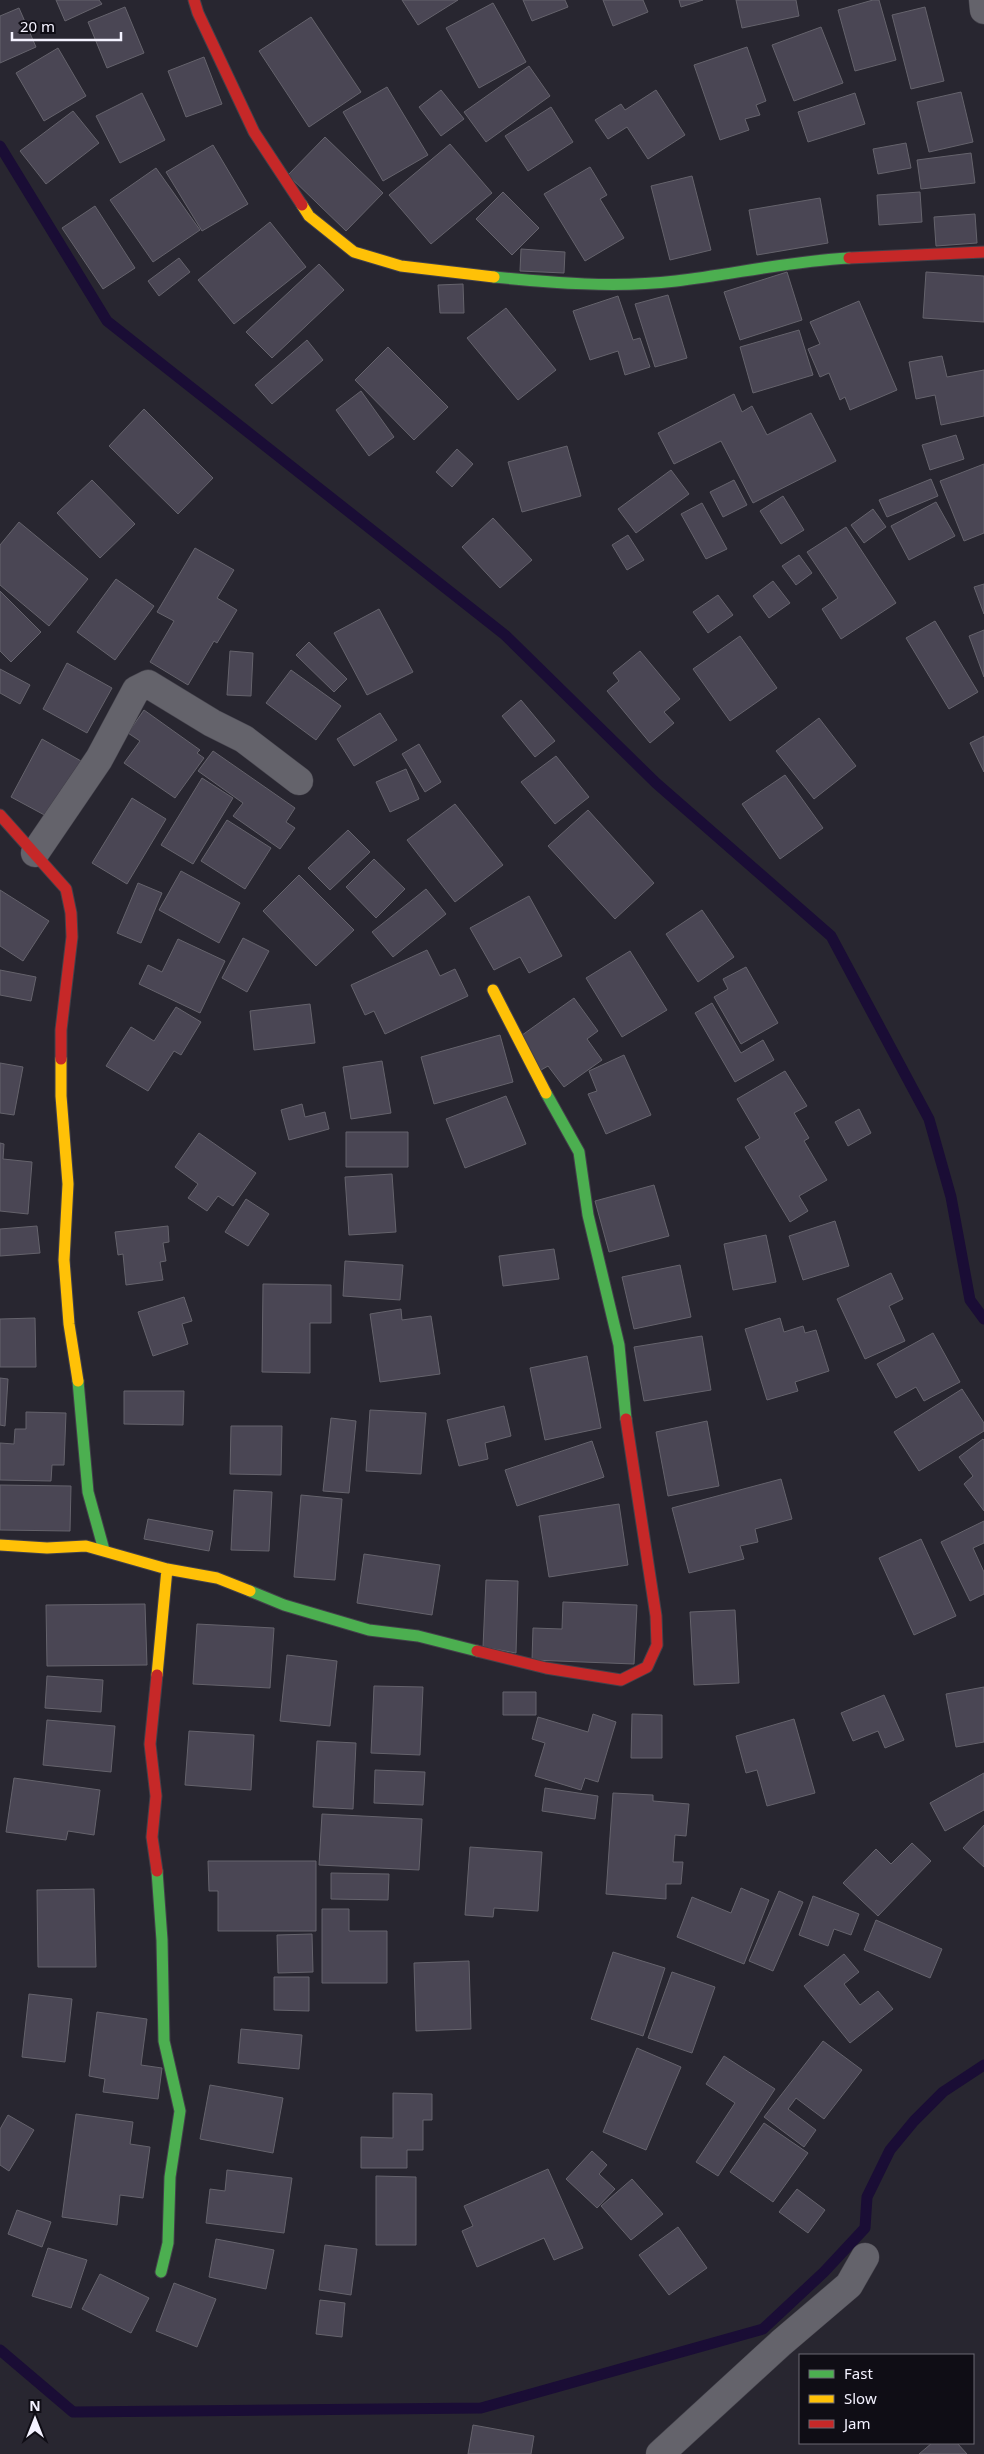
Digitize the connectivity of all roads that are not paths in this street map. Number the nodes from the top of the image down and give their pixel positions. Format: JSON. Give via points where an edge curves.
{"nodes":[{"id":1,"x":194,"y":0,"type":"edge"},
{"id":2,"x":983,"y":0,"type":"edge"},
{"id":3,"x":984,"y":10,"type":"edge"},
{"id":4,"x":984,"y":252,"type":"edge"},
{"id":5,"x":299,"y":781,"type":"dead end"},
{"id":6,"x":0,"y":815,"type":"edge"},
{"id":7,"x":35,"y":853,"type":"junction"},
{"id":8,"x":493,"y":990,"type":"dead end"},
{"id":9,"x":0,"y":1545,"type":"edge"},
{"id":10,"x":104,"y":1550,"type":"junction"},
{"id":11,"x":167,"y":1569,"type":"junction"},
{"id":12,"x":865,"y":2257,"type":"dead end"},
{"id":13,"x":161,"y":2272,"type":"dead end"},
{"id":14,"x":660,"y":2454,"type":"edge"}],
"edges":[{"from":1,"to":4,"type":"street","via":[[254,132],[309,216],[354,252],[401,266],[449,272],[621,284],[675,281],[811,260]]},
{"from":2,"to":3,"type":"street"},
{"from":5,"to":7,"type":"street","via":[[244,739],[148,684],[136,690],[99,759]]},
{"from":6,"to":7,"type":"street"},
{"from":7,"to":10,"type":"street","via":[[66,889],[72,913],[61,1030],[61,1096],[68,1184],[64,1260],[88,1492]]},
{"from":8,"to":11,"type":"street","via":[[578,1152],[588,1215],[619,1345],[628,1434],[656,1616],[657,1645],[647,1668],[621,1680],[546,1668],[418,1636],[369,1630],[284,1605],[217,1578]]},
{"from":9,"to":10,"type":"street","via":[[86,1546]]},
{"from":10,"to":11,"type":"street"},
{"from":11,"to":13,"type":"street","via":[[150,1744],[156,1796],[152,1837],[158,1868],[164,2041],[180,2111],[170,2177],[168,2243]]},
{"from":12,"to":14,"type":"street","via":[[849,2285]]}]}
